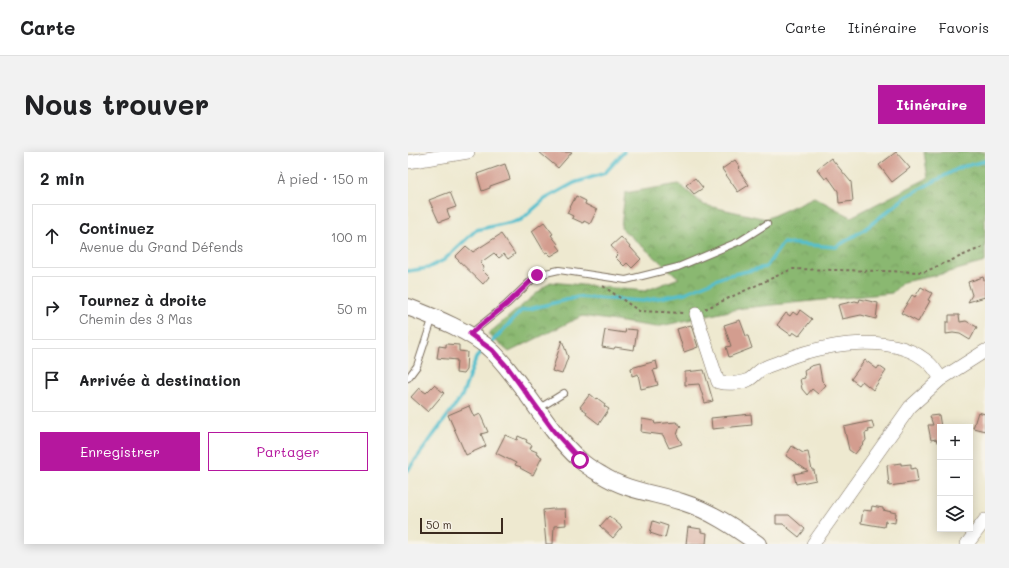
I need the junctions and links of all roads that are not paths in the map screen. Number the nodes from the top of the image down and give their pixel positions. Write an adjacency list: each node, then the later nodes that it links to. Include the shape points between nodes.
1 (468, 152): 2 (street)
2 (408, 162)
3 (767, 224): 7 (lane, via 740,241 678,267 626,280 559,270 537,275)
4 (408, 307): 6 (street)
5 (696, 314): 10 (street, via 718,382 725,384 747,381 762,369 791,356 818,348 861,342 892,345 914,353 930,364)
6 (433, 318): 7 (street); 9 (lane, via 417,366)
7 (470, 334): 12 (street, via 492,350)
8 (985, 350): 10 (street)
9 (408, 378)
10 (941, 379): 15 (street, via 910,407)
11 (564, 393): 12 (lane)
12 (538, 409): 14 (street, via 580,460 603,476 630,490 682,502 711,513)
13 (985, 520): 16 (street)
14 (758, 544)
15 (813, 544)
16 (967, 544)

